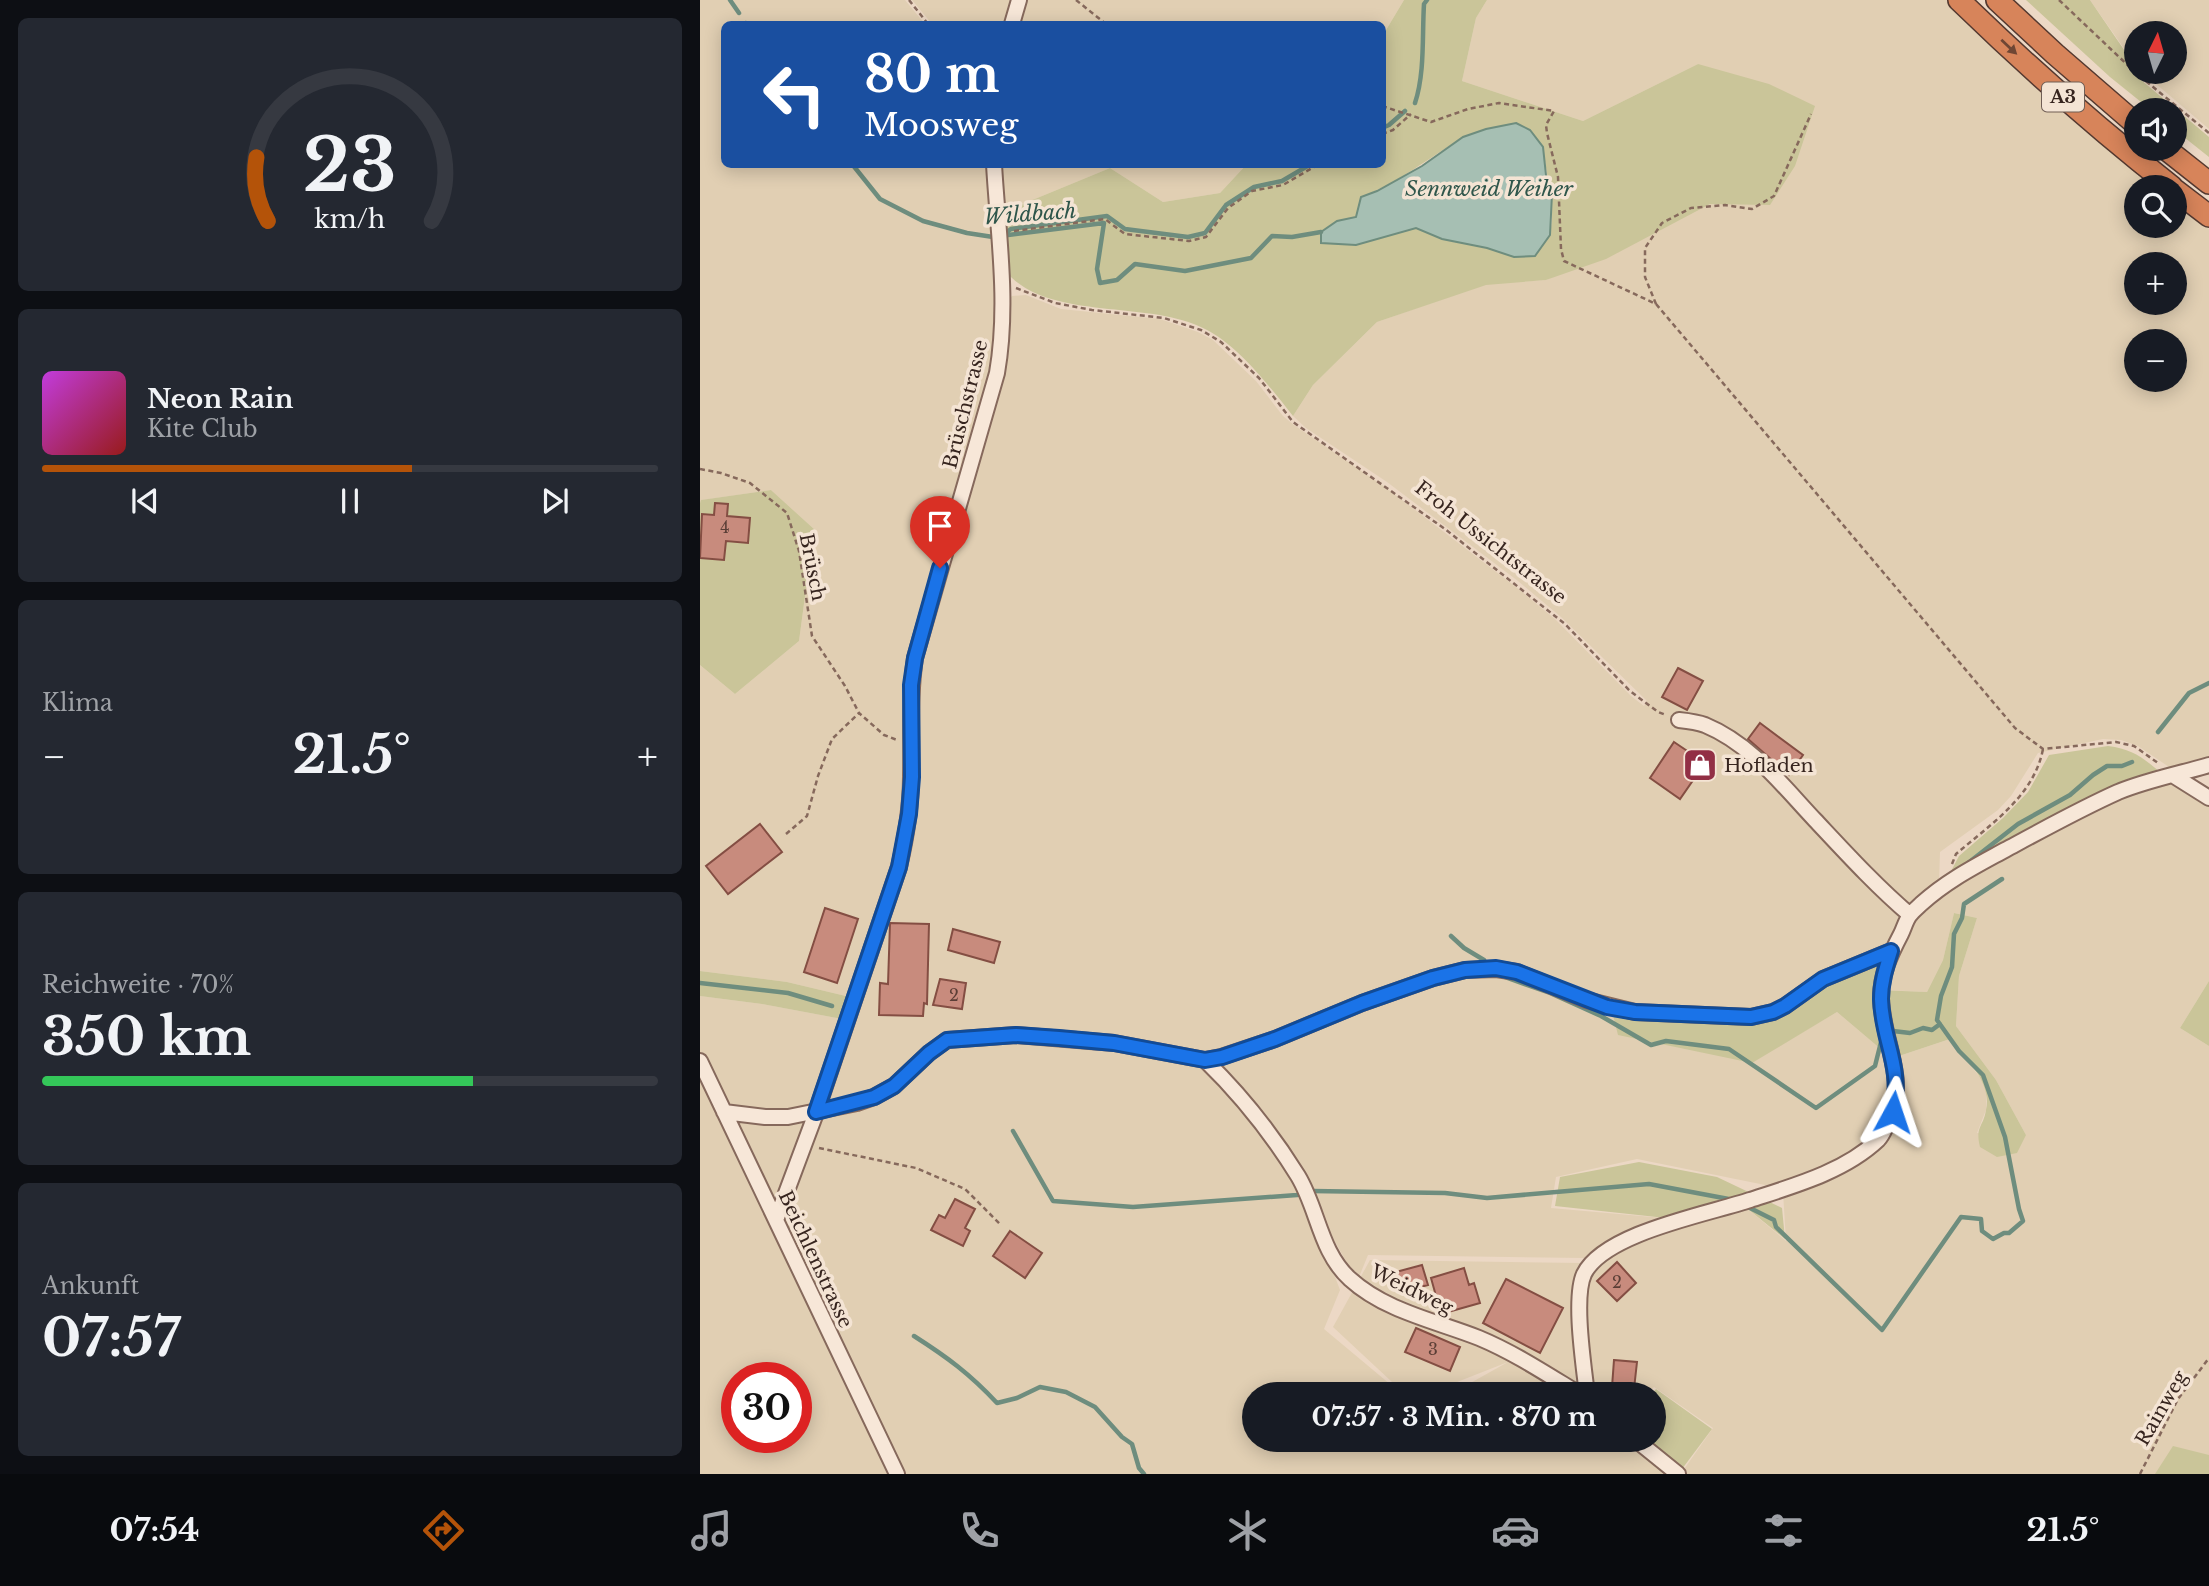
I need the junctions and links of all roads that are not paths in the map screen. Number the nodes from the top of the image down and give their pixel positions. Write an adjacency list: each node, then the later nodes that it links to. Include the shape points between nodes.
1 (1019, 0): 4 (street)
2 (1959, 0): 8 (highway, A3, one-way to 8, via 2055,90)
3 (1997, 0): 5 (highway, A3)
4 (1013, 21)
5 (2124, 114)
6 (2181, 161): 9 (highway)
7 (994, 168): 21 (street, Brüschstrasse, via 1002,235 1003,330 997,373 915,658 912,777 899,867)
8 (2157, 175)
9 (2209, 183)
10 (2187, 199): 11 (highway, A3)
11 (2209, 216)
12 (1679, 720): 16 (street, via 1713,729 1762,763)
13 (2209, 765): 14 (street)
14 (2174, 776): 15 (street); 16 (street, via 2119,792 2041,830 1942,885)
15 (2209, 798)
16 (1910, 915): 17 (street)
17 (1891, 951): 18 (street, via 1823,979 1773,1012 1751,1017 1635,1012 1586,1000 1517,972 1465,970 1362,1003 1239,1052); 24 (street, via 1881,999 1897,1093 1880,1138 1828,1171 1670,1223 1597,1256 1584,1275 1581,1292)
18 (1205, 1060): 21 (street, via 1114,1043 1048,1037 947,1040 884,1092); 23 (street, Weidweg, via 1267,1132 1298,1177 1327,1248 1349,1278 1407,1311 1510,1353)
19 (700, 1061): 20 (street, Beichlenstrasse)
20 (724, 1112): 21 (street, via 765,1117); 22 (street, Beichlenstrasse)
21 (816, 1112): 22 (street, Brüschstrasse)
22 (776, 1220): 26 (street, Beichlenstrasse)
23 (1559, 1382)
24 (1586, 1382)
25 (1651, 1452): 27 (street)
26 (897, 1474)
27 (1678, 1474)

